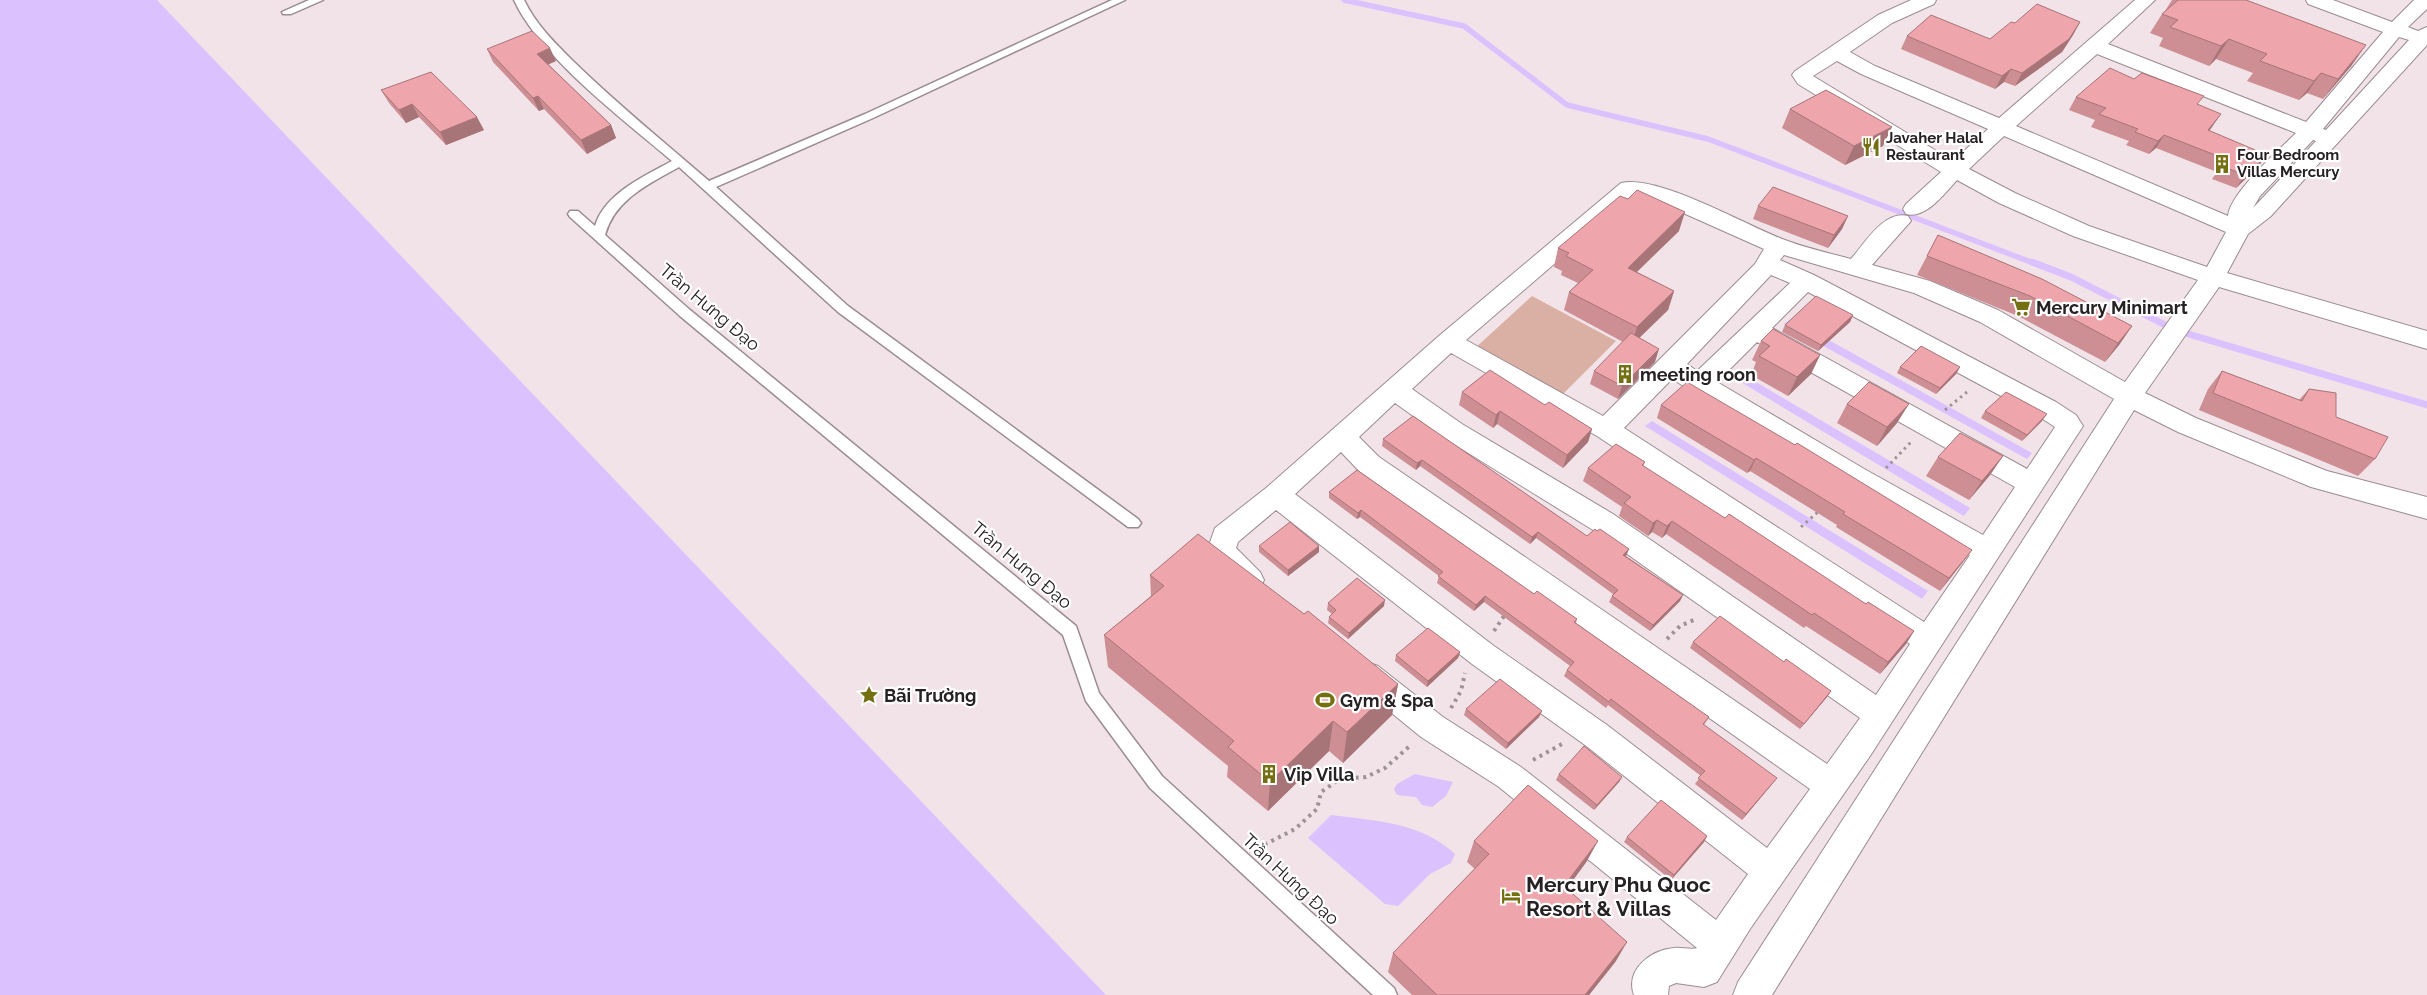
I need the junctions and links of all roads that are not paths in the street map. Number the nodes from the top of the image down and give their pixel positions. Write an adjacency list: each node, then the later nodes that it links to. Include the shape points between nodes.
1 (318, 0): 8 (lane)
2 (519, 0): 17 (lane, via 526,15 549,42 597,91)
3 (1120, 0): 19 (lane)
4 (1927, 0): 12 (street, via 1885,19)
5 (2146, 0): 11 (street)
6 (2315, 0): 9 (street)
7 (2425, 0): 9 (street)
8 (287, 12)
9 (2396, 30): 10 (street); 13 (street)
10 (2425, 37): 14 (street)
11 (2095, 46): 15 (street); 16 (street)
12 (1836, 53): 15 (street); 18 (street, via 1802,75 1805,80)
13 (2359, 58): 14 (street); 16 (street)
14 (2390, 70): 16 (street)
15 (2002, 127): 18 (street); 21 (street)
16 (2319, 135): 21 (street, via 2251,192 2240,211)
17 (680, 162): 19 (lane); 22 (lane, via 630,192 610,210 601,224)
18 (1956, 171): 24 (street, via 1887,232); 25 (street, via 2081,231)
19 (708, 186): 39 (lane, via 843,309)
20 (574, 214): 22 (lane, Trần Hưng Đạo)
21 (2239, 229): 25 (street)
22 (599, 236): 49 (lane, Trần Hưng Đạo, via 685,313 1070,631 1092,696 1150,774)
23 (1772, 255): 24 (street); 26 (street); 29 (street, via 1660,194 1629,188); 30 (street)
24 (1856, 268): 33 (street, via 1922,287 1989,316)
25 (2213, 277): 28 (street); 33 (street)
26 (1806, 281): 27 (street); 36 (street, via 2067,422 2070,426)
27 (1755, 330): 31 (street); 36 (street)
28 (2427, 340)
29 (1449, 342): 32 (street); 34 (street)
30 (1670, 366): 31 (street); 34 (street)
31 (1700, 383): 40 (street)
32 (1395, 390): 35 (street); 44 (street, via 1453,432 1604,522)
33 (2130, 396): 38 (street, via 2187,425 2321,480); 50 (street)
34 (1606, 429): 42 (street)
35 (1343, 437): 37 (street); 45 (street, via 1369,464)
36 (2032, 484): 40 (street)
37 (1276, 495): 41 (street, via 1225,536 1221,551); 46 (street)
38 (2427, 508)
39 (1133, 523)
40 (1987, 551): 42 (street)
41 (1273, 598)
42 (1929, 640): 44 (street)
43 (1349, 660): 47 (street, via 1432,727 1510,777)
44 (1879, 714): 45 (street)
45 (1832, 786): 46 (street)
46 (1772, 872): 47 (street)
47 (1720, 946): 48 (street, via 1704,969 1672,964 1660,968 1650,979)
48 (1651, 994)
49 (1387, 995)
50 (1751, 995)

